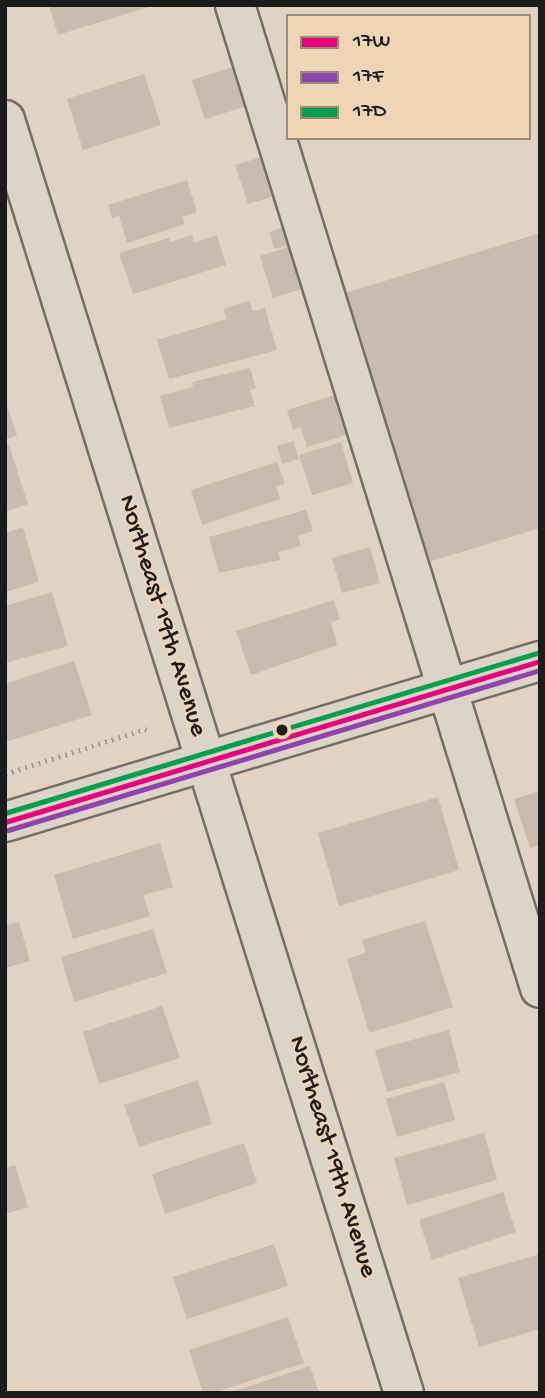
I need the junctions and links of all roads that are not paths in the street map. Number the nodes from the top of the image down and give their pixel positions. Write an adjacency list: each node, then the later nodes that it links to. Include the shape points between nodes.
1 (236, 5): 4 (street)
2 (5, 120): 5 (street, Northeast 19th Avenue)
3 (540, 661): 4 (street)
4 (448, 688): 5 (street); 7 (street)
5 (206, 761): 6 (street); 8 (street, Northeast 19th Avenue)
6 (5, 822)
7 (540, 988)
8 (404, 1393)

